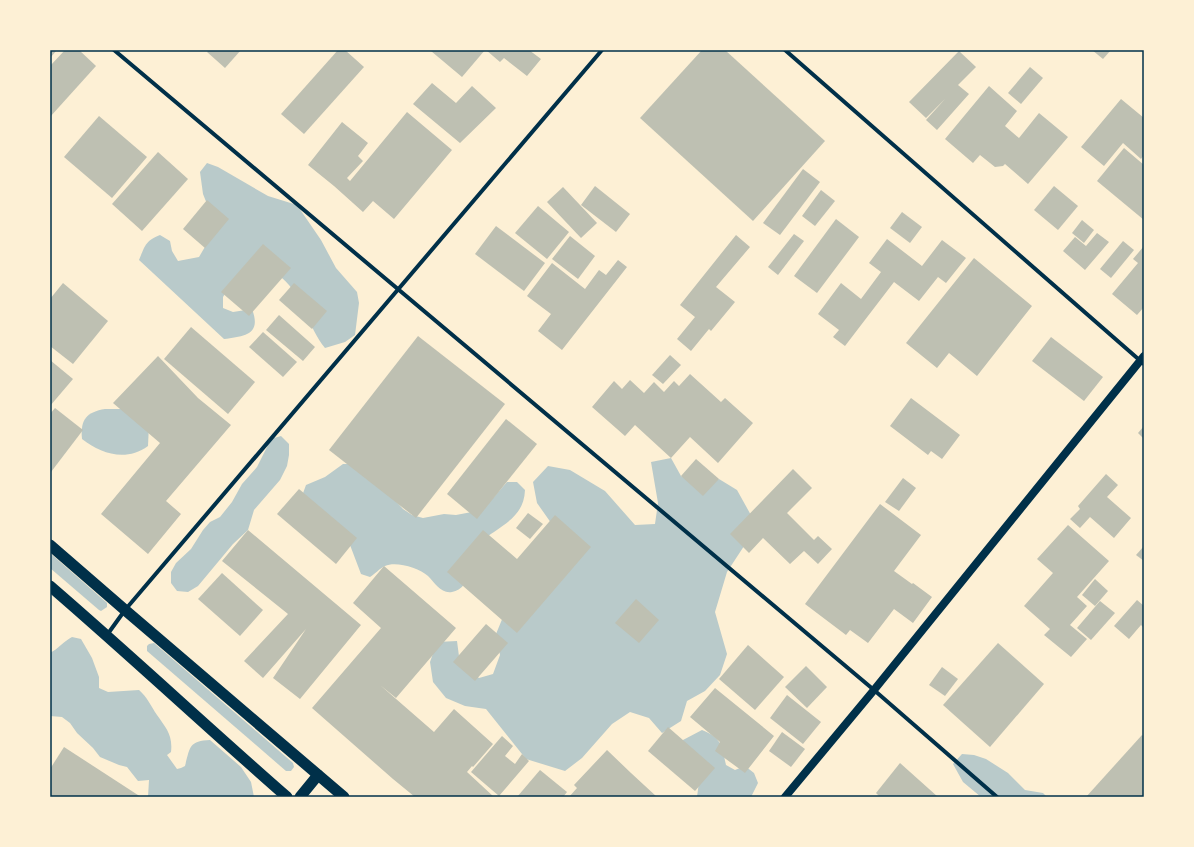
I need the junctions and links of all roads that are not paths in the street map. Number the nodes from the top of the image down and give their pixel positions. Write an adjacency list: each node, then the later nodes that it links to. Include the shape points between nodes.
1 (114, 50): 4 (street)
2 (602, 50): 4 (street)
3 (785, 50): 5 (street)
4 (398, 289): 8 (street); 10 (street)
5 (1143, 360): 10 (main road)
6 (50, 545): 8 (highway)
7 (50, 586): 9 (highway)
8 (124, 610): 9 (street); 11 (highway)
9 (107, 635): 12 (highway, via 205,726)
10 (874, 690): 15 (main road); 16 (street)
11 (318, 775): 13 (highway); 14 (highway)
12 (287, 797)
13 (300, 797)
14 (344, 797)
15 (785, 797)
16 (998, 797)

